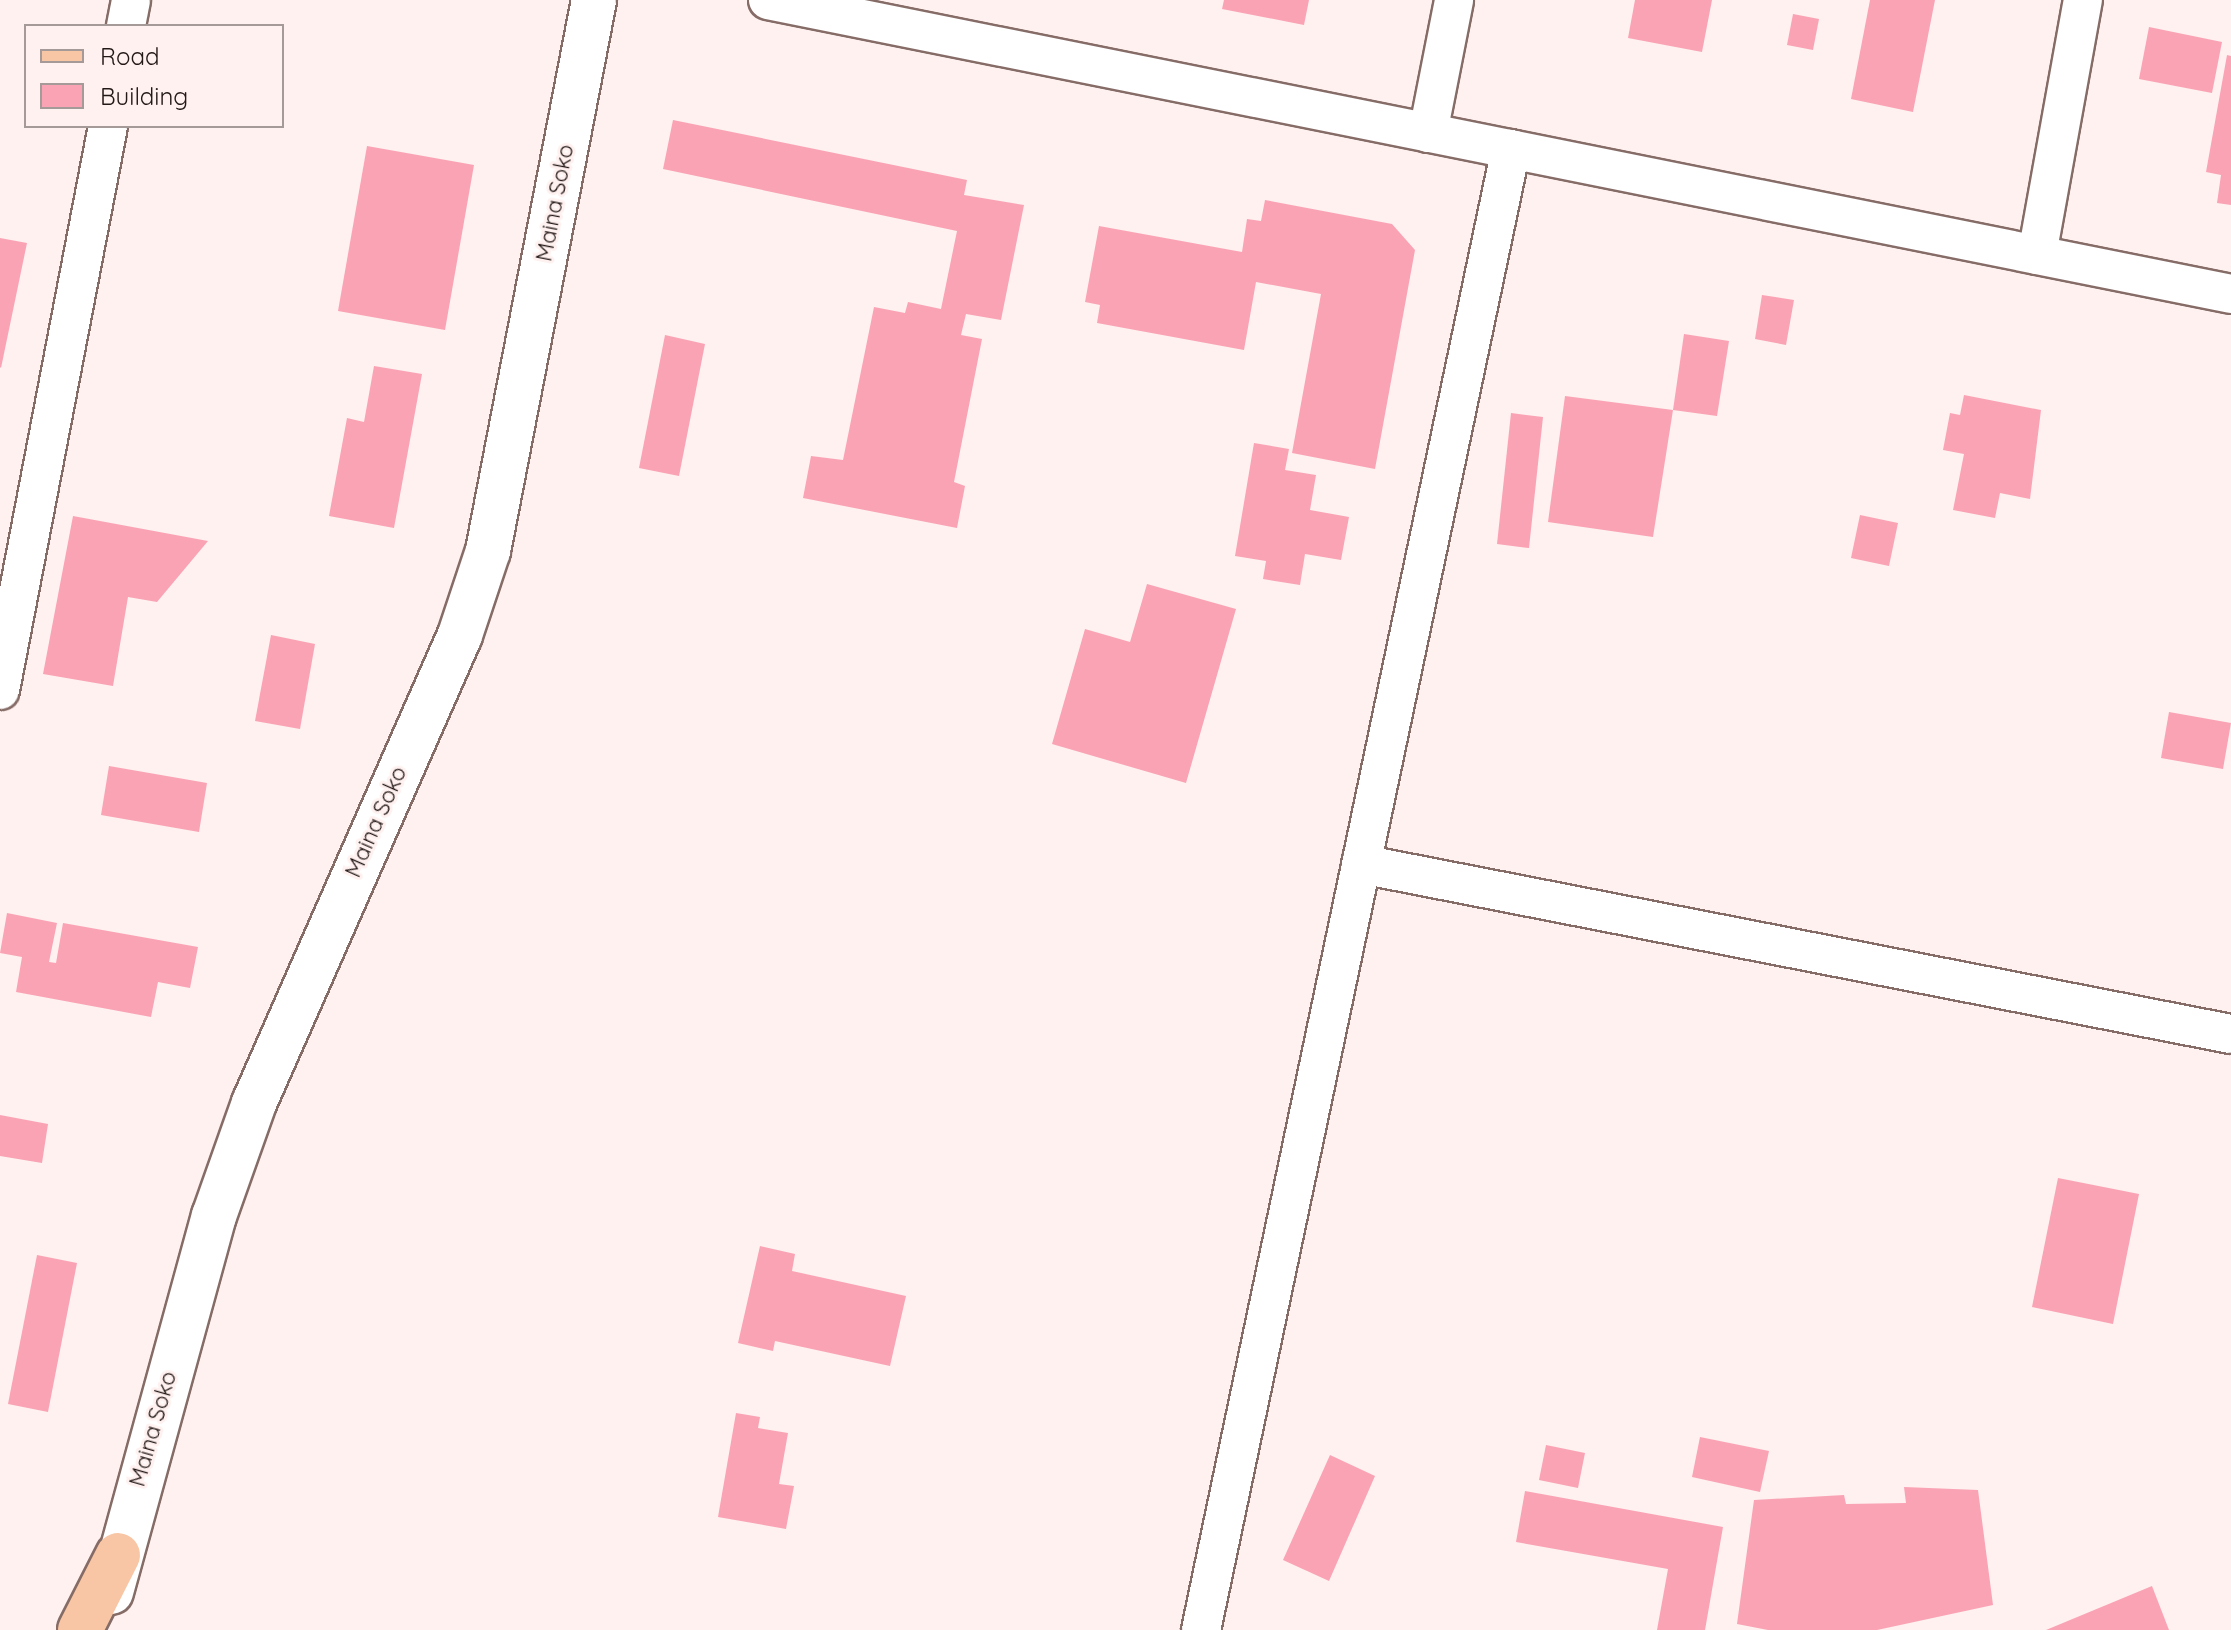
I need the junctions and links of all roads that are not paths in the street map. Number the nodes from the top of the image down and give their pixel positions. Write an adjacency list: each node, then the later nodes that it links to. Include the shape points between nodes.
1 (131, 0): 6 (street)
2 (594, 0): 15 (street, Maina Soko, via 488,551 460,635 254,1103 214,1216)
3 (768, 0): 8 (street)
4 (1454, 0): 8 (street)
5 (2083, 0): 10 (street)
6 (126, 24)
7 (108, 128): 12 (street)
8 (1428, 133): 9 (street)
9 (1511, 149): 10 (street); 13 (street)
10 (2037, 255): 11 (street)
11 (2231, 294)
12 (0, 690)
13 (1361, 864): 14 (street); 19 (street)
14 (2231, 1034)
15 (118, 1555): 16 (main road); 17 (street, Maina Soko); 18 (main road)
16 (80, 1630)
17 (104, 1630)
18 (114, 1630)
19 (1201, 1630)

